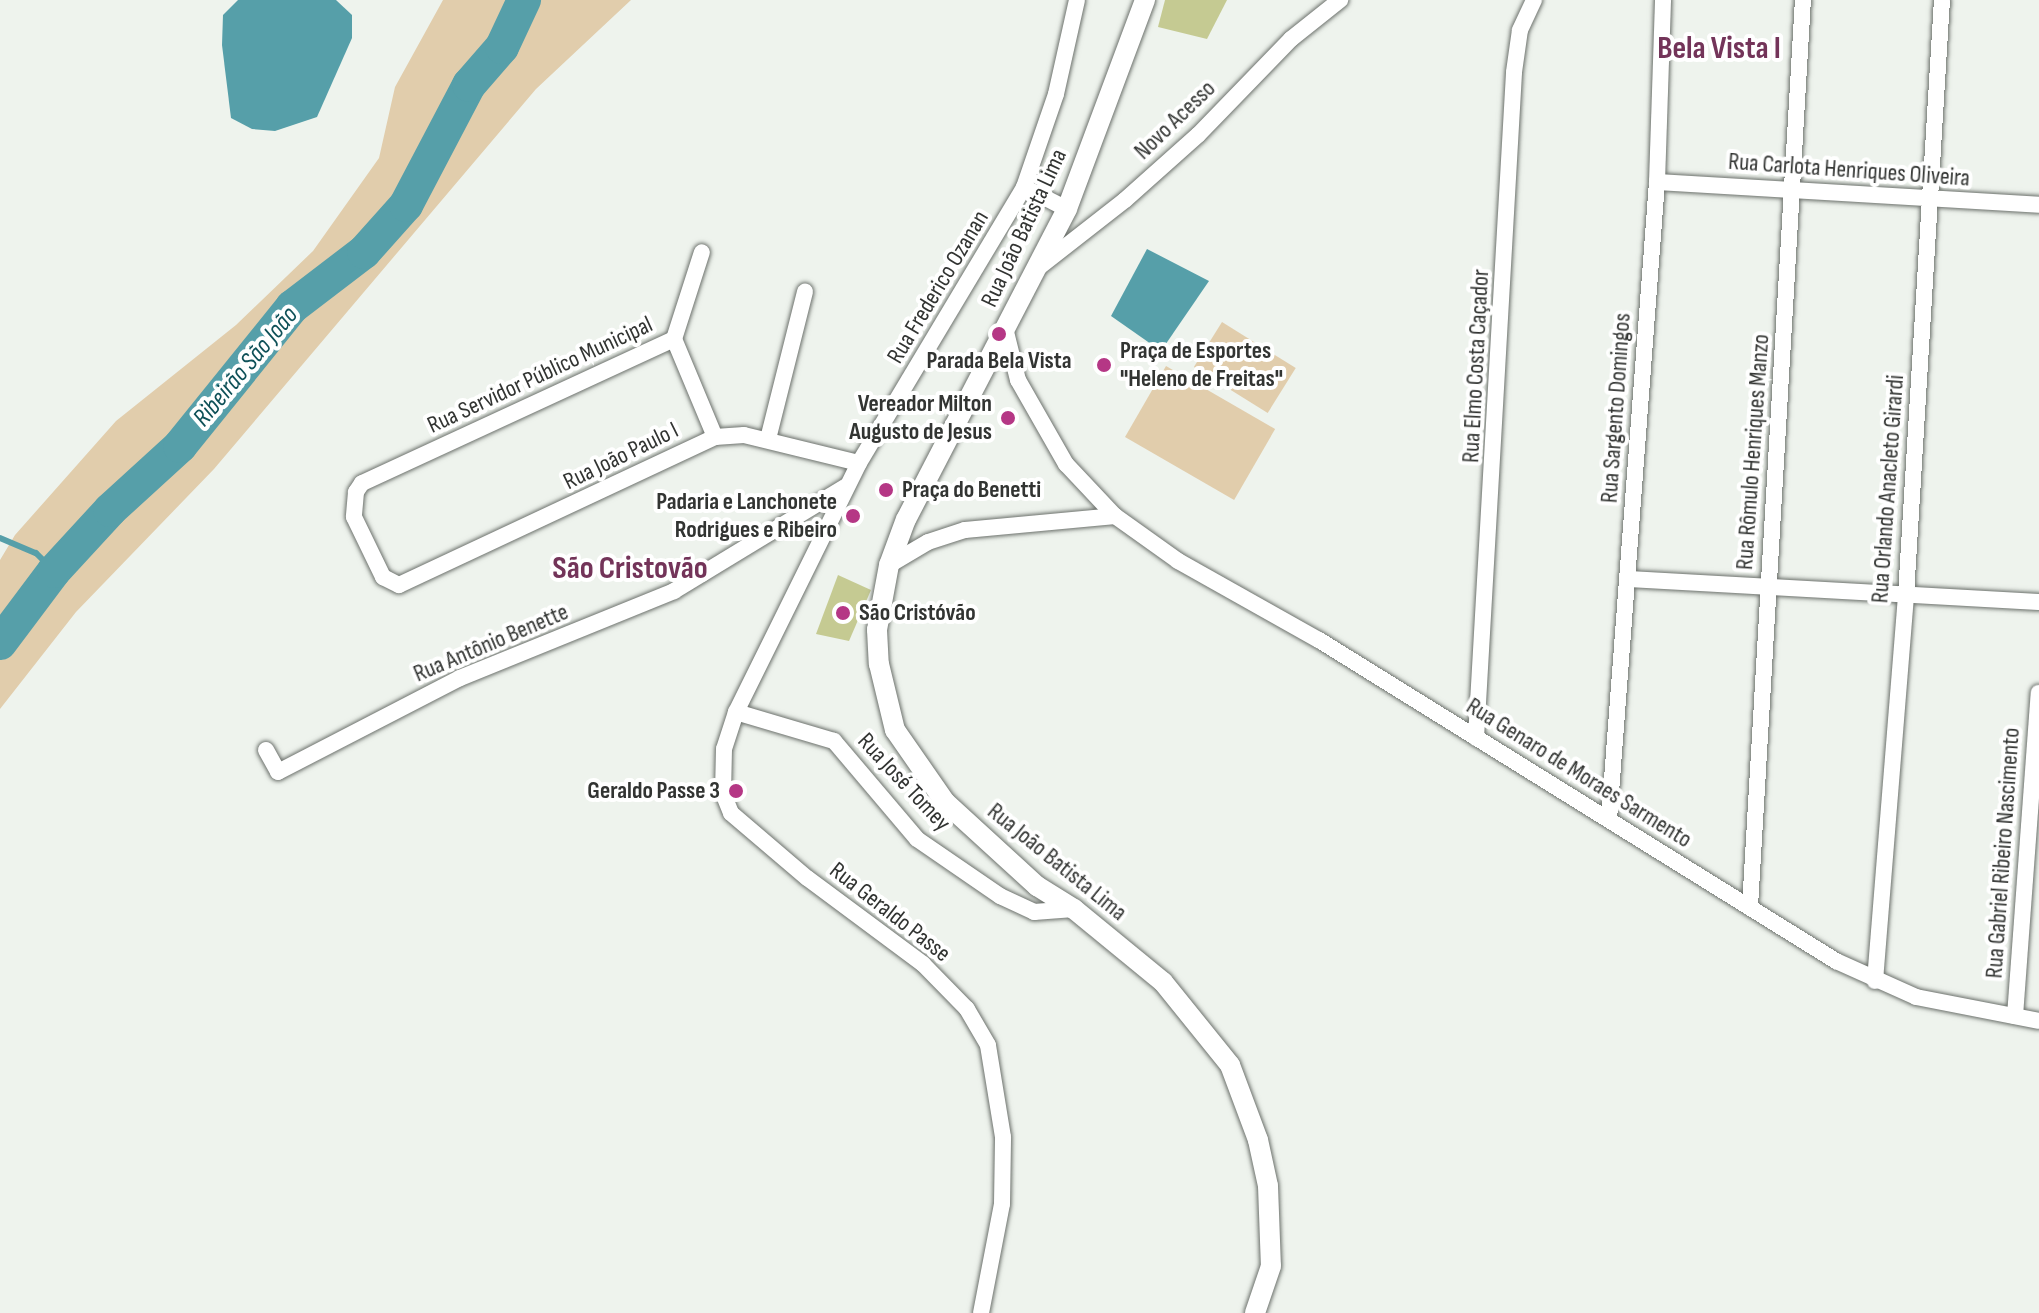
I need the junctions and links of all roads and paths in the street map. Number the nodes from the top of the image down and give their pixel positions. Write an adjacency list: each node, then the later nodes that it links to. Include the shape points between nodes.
1 (1077, 0): 9 (street, Rua Frederico Ozanan, via 1056,94)
2 (1145, 0): 13 (street, Rua João Batista Lima)
3 (1340, 0): 15 (street, Novo Acesso, via 1291,39 1136,190)
4 (1534, 0): 32 (street, Rua Elmo Costa Caçador, via 1520,30 1514,72)
5 (1663, 0): 8 (street, Rua Sargento Domingos)
6 (1803, 0): 10 (street, Rua Rômulo Henriques Manzo)
7 (1942, 0): 11 (street, Rua Orlando Anacleto Girardi)
8 (1657, 182): 10 (street, Rua Carlota Henriques Oliveira); 25 (street, Rua Sargento Domingos)
9 (1024, 187): 13 (street); 21 (street, Rua Frederico Ozanan)
10 (1791, 190): 11 (street, Rua Carlota Henriques Oliveira); 27 (street, Rua Rômulo Henriques Manzo)
11 (1930, 199): 12 (street, Rua Carlota Henriques Oliveira); 28 (street, Rua Orlando Anacleto Girardi)
12 (2039, 205)
13 (1067, 209): 15 (street, Rua João Batista Lima)
14 (702, 252): 18 (street)
15 (1037, 269): 17 (street, Rua João Batista Lima)
16 (805, 292): 20 (street)
17 (1005, 328): 23 (street, Rua Genaro de Moraes Sarmento, via 1010,360 1066,464); 24 (street, Rua João Batista Lima, via 954,421)
18 (674, 339): 19 (street, Rua Servidor Público Municipal); 26 (street, Rua Servidor Público Municipal, via 362,483 354,517 383,577 399,585)
19 (715, 437): 20 (street, Rua João Paulo I); 26 (street, Rua João Paulo I)
20 (768, 439): 21 (street, Rua João Paulo I)
21 (859, 463): 22 (street, Rua Frederico Ozanan)
22 (847, 487): 31 (street, Rua Frederico Ozanan); 33 (street, Rua Antônio Benette, via 674,591 460,678 278,772)
23 (1115, 516): 24 (street, via 965,530 928,542); 32 (street, Rua Genaro de Moraes Sarmento, via 1178,561)
24 (889, 565): 36 (street, Rua João Batista Lima, via 877,630 879,664 895,730 945,802 1037,886)
25 (1628, 579): 27 (street); 34 (street, Rua Sargento Domingos)
26 (414, 581)
27 (1768, 587): 28 (street); 35 (street, Rua Rômulo Henriques Manzo)
28 (1906, 595): 29 (street); 37 (street, Rua Orlando Anacleto Girardi)
29 (2039, 602)
30 (2039, 693): 38 (street, Rua Gabriel Ribeiro Nascimento)
31 (736, 712): 36 (street, Rua José Tomey, via 834,741 917,839 1000,896 1034,912); 40 (street, Rua Geraldo Passe, via 722,770 731,813 807,878 923,964 967,1009 988,1045 1003,1137 1002,1204)
32 (1476, 738): 34 (street, Rua Genaro de Moraes Sarmento)
33 (266, 750)
34 (1609, 819): 35 (street, Rua Genaro de Moraes Sarmento)
35 (1750, 907): 37 (street, Rua Genaro de Moraes Sarmento)
36 (1074, 909): 41 (street, Rua João Batista Lima, via 1163,982 1230,1065 1258,1140 1268,1186 1271,1266)
37 (1875, 981): 38 (street, Rua Genaro de Moraes Sarmento, via 1916,997)
38 (2015, 1016): 39 (street, Rua Genaro de Moraes Sarmento)
39 (2039, 1021)
40 (981, 1313)
41 (1255, 1313)

